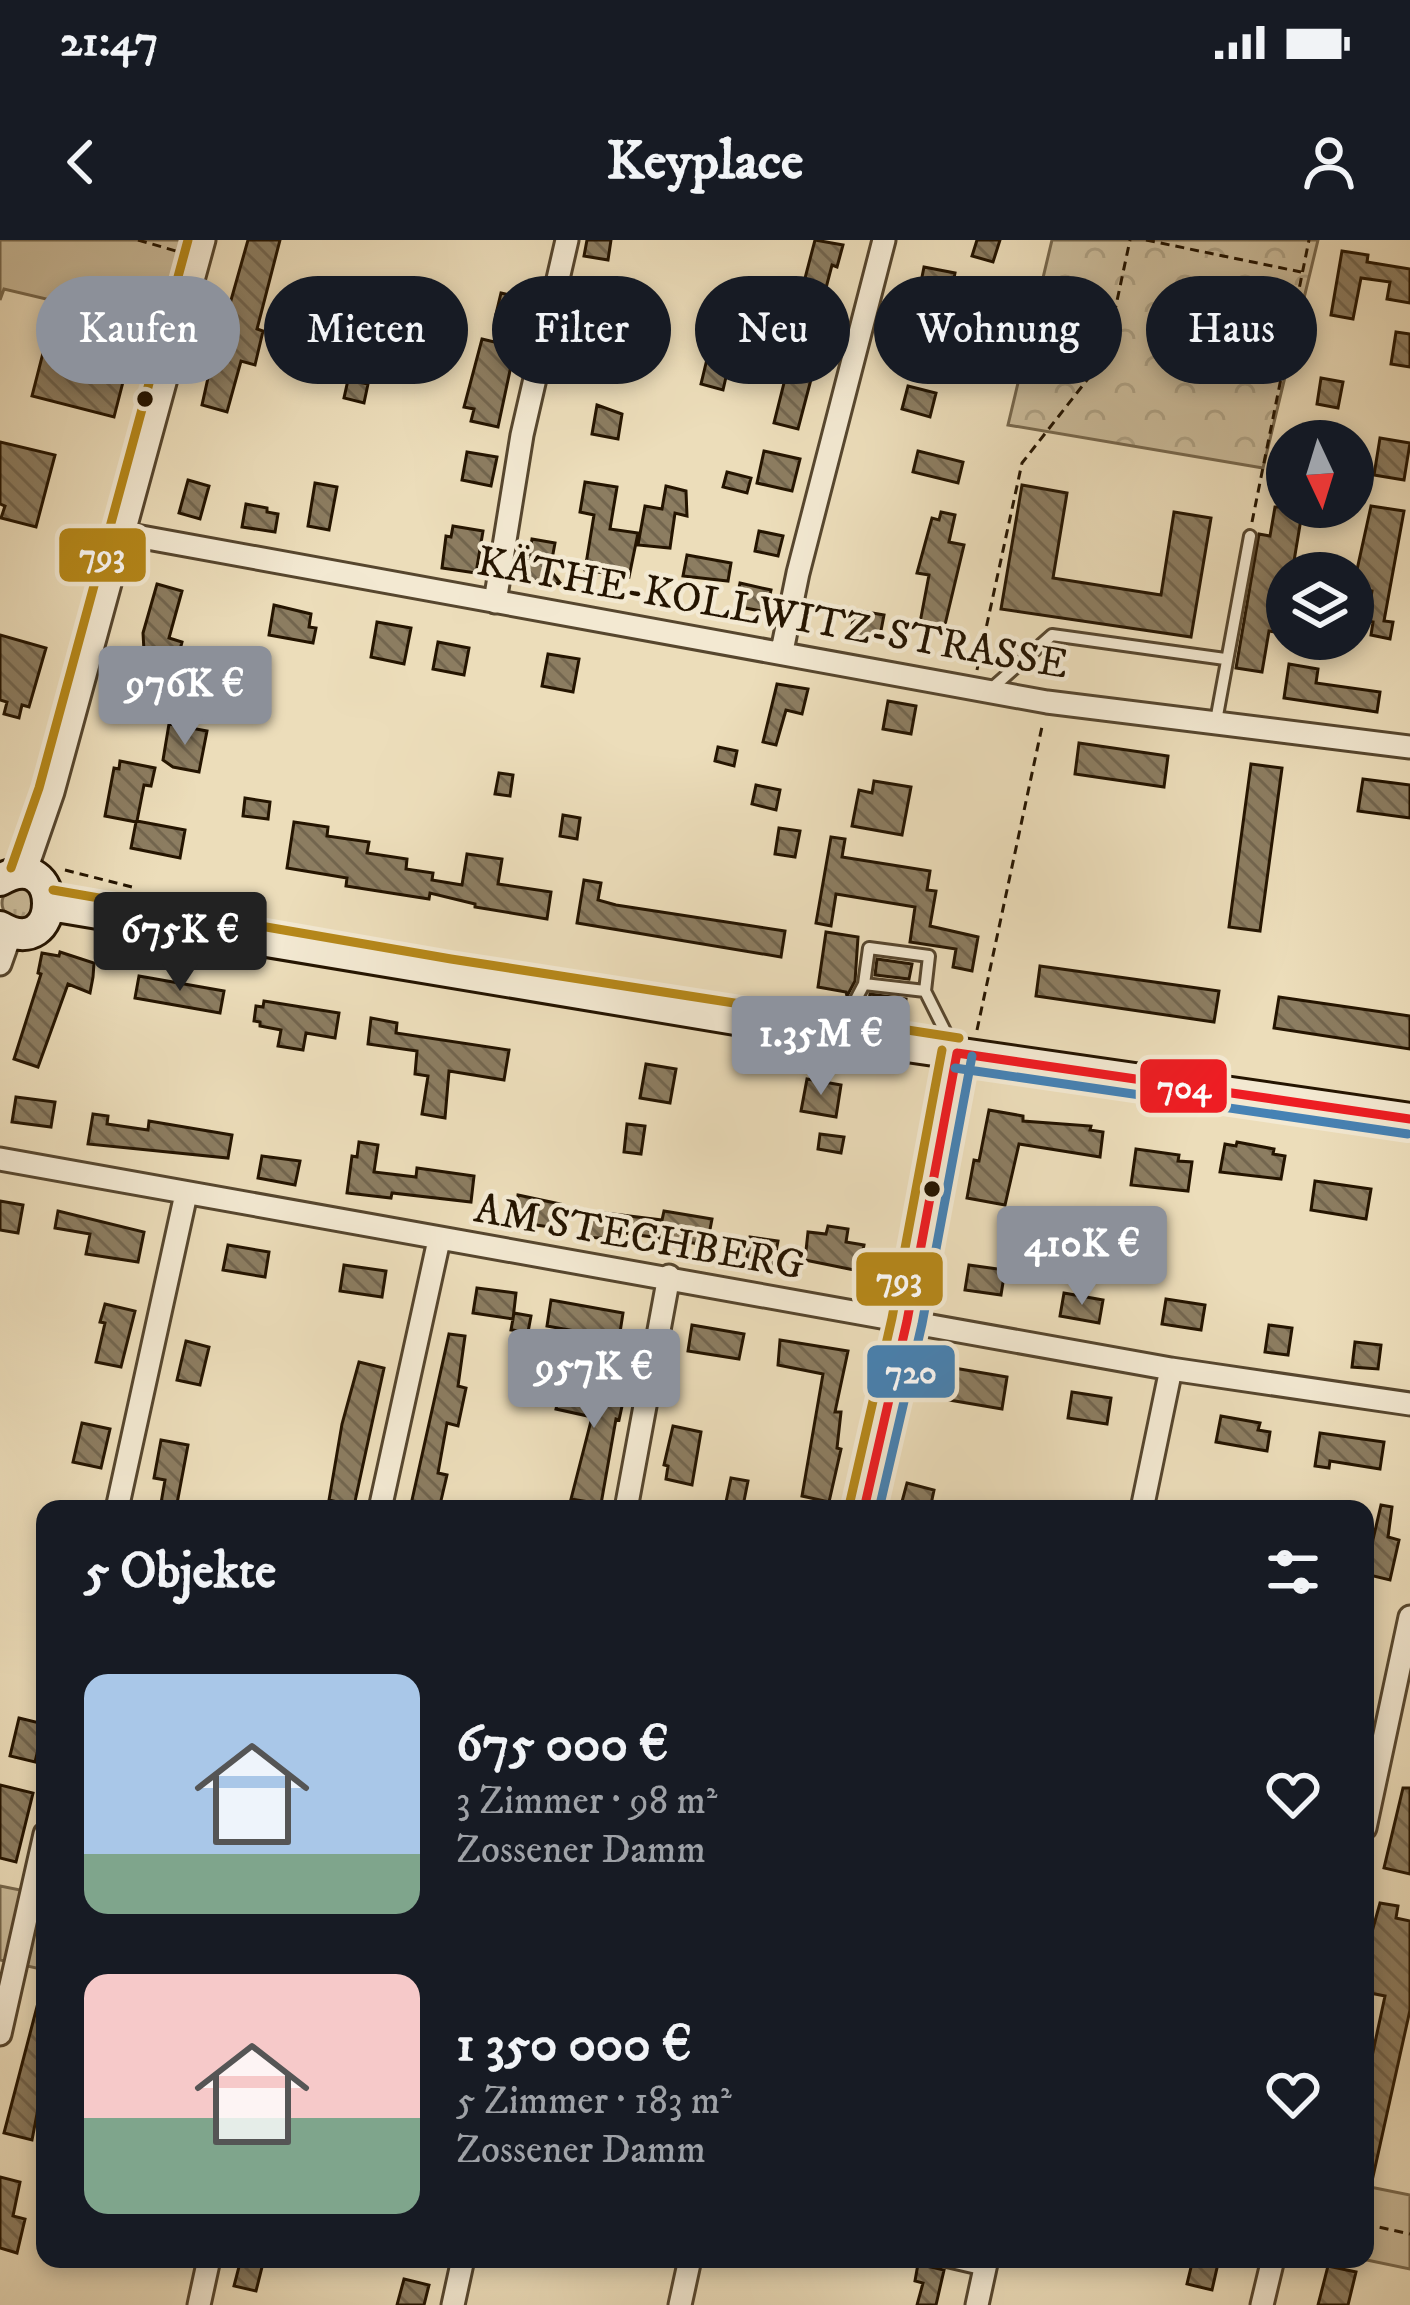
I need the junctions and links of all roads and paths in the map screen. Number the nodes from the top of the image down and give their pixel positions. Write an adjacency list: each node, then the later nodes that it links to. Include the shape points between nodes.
1 (138, 240): 7 (path)
2 (567, 240): 11 (street, via 522,435)
3 (884, 240): 12 (street)
4 (1130, 240): 14 (path, via 1105,357 1022,463)
5 (1146, 240): 8 (path)
6 (1309, 240): 8 (path)
7 (202, 249): 9 (street)
8 (1303, 273): 10 (path)
9 (125, 534): 11 (street, KÄTHE-KOLLWITZ-STRASSE); 18 (street)
10 (1250, 536): 13 (lane)
11 (495, 602): 12 (street, KÄTHE-KOLLWITZ-STRASSE)
12 (782, 651): 14 (street, KÄTHE-KOLLWITZ-STRASSE)
13 (1225, 659): 14 (lane, via 1052,635); 16 (lane)
14 (982, 689): 15 (street, KÄTHE-KOLLWITZ-STRASSE)
15 (1047, 702): 16 (street, KÄTHE-KOLLWITZ-STRASSE); 26 (path)
16 (1216, 722): 17 (street, KÄTHE-KOLLWITZ-STRASSE)
17 (1409, 741)
18 (25, 873): 19 (path); 20 (main road, via 40,881)
19 (132, 887)
20 (50, 905): 21 (main road, via 37,928); 25 (main road)
21 (6, 930): 22 (street)
22 (0, 964)
23 (864, 984): 24 (lane); 24 (lane, via 869,948 929,956); 25 (lane)
24 (925, 991): 26 (lane)
25 (838, 1036): 26 (main road)
26 (966, 1045): 27 (main road); 32 (street)
27 (1410, 1118)
28 (0, 1159): 29 (street, AM STECHBERG)
29 (186, 1194): 30 (street, AM STECHBERG); 35 (street)
30 (439, 1240): 31 (street, AM STECHBERG); 36 (street)
31 (669, 1276): 32 (street, AM STECHBERG); 37 (street)
32 (907, 1321): 33 (street, AM STECHBERG); 38 (street)
33 (1171, 1369): 34 (street, AM STECHBERG); 39 (street)
34 (1410, 1404)
35 (119, 1500)
36 (382, 1500)
37 (628, 1500)
38 (866, 1500)
39 (1144, 1500)
40 (1410, 1617): 41 (street)
41 (1374, 1786)
42 (36, 1874): 43 (street)
43 (0, 2034)
44 (1374, 2226): 45 (path)
45 (1410, 2234)
46 (207, 2268): 51 (street)
47 (461, 2268): 52 (street)
48 (688, 2268): 53 (street)
49 (985, 2268): 54 (street)
50 (1271, 2268): 55 (street)
51 (199, 2305)
52 (453, 2305)
53 (680, 2305)
54 (977, 2305)
55 (1262, 2305)

